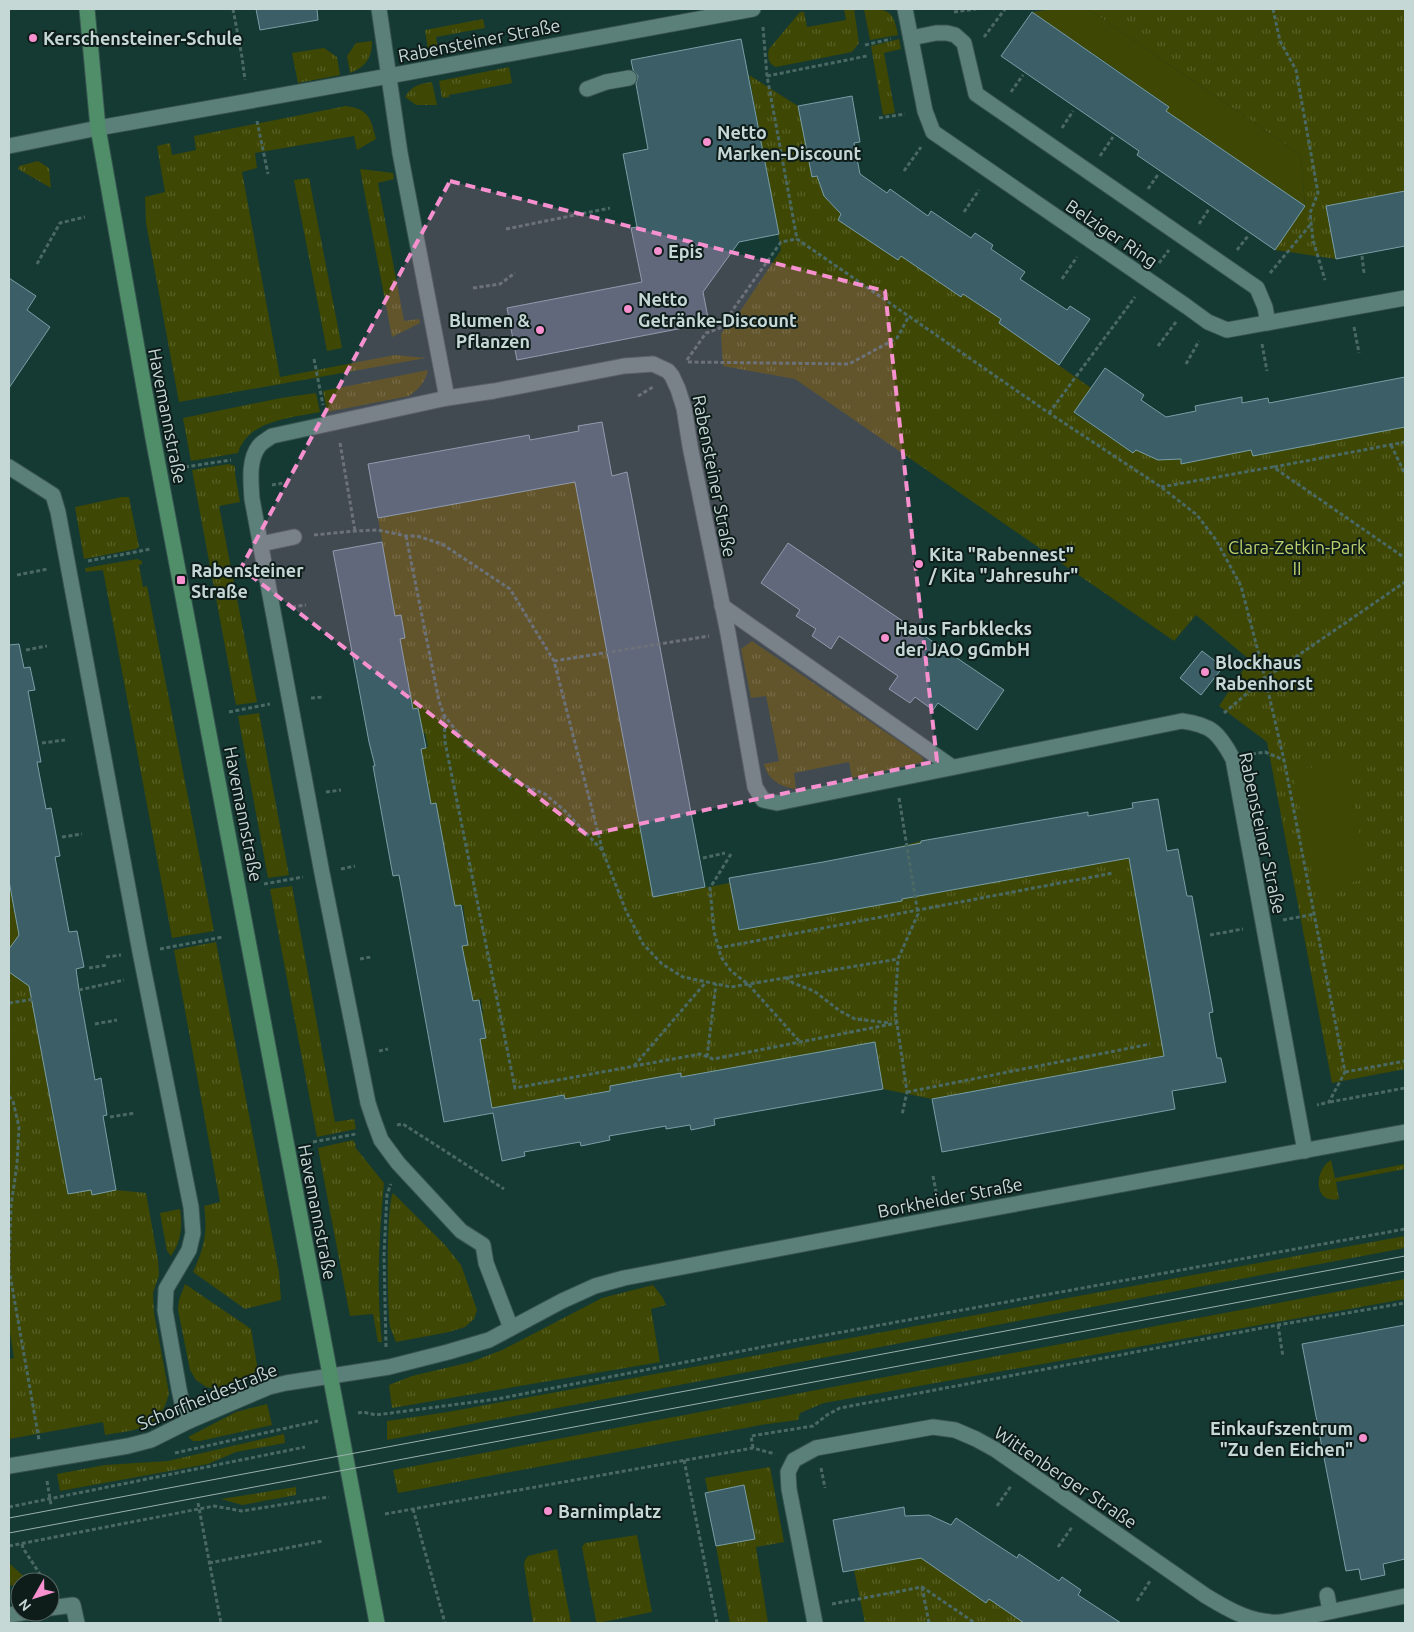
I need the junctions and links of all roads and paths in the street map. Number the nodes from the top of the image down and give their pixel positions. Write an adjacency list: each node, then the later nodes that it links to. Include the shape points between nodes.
1 (87, 9): 23 (main road, Havemannstraße)
2 (233, 9): 18 (path)
3 (378, 9): 13 (street, Rabensteiner Straße)
4 (905, 9): 8 (street)
5 (1004, 9): 9 (path)
6 (1273, 9): 38 (path, via 1280,41 1296,70 1318,193 1310,213)
7 (758, 14): 13 (street, Rabensteiner Straße); 14 (path)
8 (905, 38): 10 (path); 19 (street); 41 (street, via 955,35 964,43 976,94)
9 (983, 38)
10 (865, 45)
11 (867, 56): 14 (path)
12 (1023, 75): 17 (path)
13 (389, 76): 18 (street, Rabensteiner Straße); 66 (street, Rabensteiner Straße, via 400,153)
14 (767, 76): 43 (path)
15 (629, 78): 16 (street)
16 (587, 89)
17 (1006, 99)
18 (247, 102): 23 (street, Rabensteiner Straße)
19 (925, 111): 21 (path); 24 (street)
20 (1073, 111): 25 (path)
21 (878, 118)
22 (257, 119): 32 (path)
23 (98, 128): 27 (street, Rabensteiner Straße); 156 (main road, Havemannstraße, via 153,438)
24 (933, 132): 29 (path); 30 (street, Belziger Ring)
25 (1058, 134)
26 (1113, 138): 28 (path)
27 (9, 146)
28 (1096, 161)
29 (904, 171)
30 (991, 171): 36 (path); 44 (street, Belziger Ring)
31 (1159, 173): 33 (path)
32 (268, 174)
33 (1145, 194)
34 (610, 208): 39 (path)
35 (1209, 209): 40 (path)
36 (964, 212)
37 (85, 217): 47 (path, via 60,223)
38 (1311, 223): 50 (path); 53 (path)
39 (506, 228)
40 (1196, 229)
41 (1180, 235): 52 (path); 59 (street, via 1257,288 1265,307)
42 (1248, 236): 45 (path)
43 (797, 239): 57 (path); 61 (path, via 781,242 720,328 706,333)
44 (1088, 240): 51 (path); 52 (street, Belziger Ring)
45 (1234, 254)
46 (1362, 256): 49 (path)
47 (37, 264)
48 (515, 273): 54 (path, via 500,284)
49 (1364, 273)
50 (1266, 277)
51 (1062, 279)
52 (1148, 280): 56 (street, Belziger Ring); 67 (path)
53 (1325, 280)
54 (473, 288)
55 (1405, 298): 59 (street, Belziger Ring)
56 (1186, 306): 58 (street, Belziger Ring); 60 (path)
57 (910, 316): 63 (path, via 897,338 849,364); 67 (path)
58 (1208, 322): 59 (street, Belziger Ring, via 1227,330); 64 (path)
59 (1264, 324): 65 (path)
60 (1158, 346)
61 (692, 353)
62 (314, 359): 68 (path)
63 (685, 362)
64 (1186, 364)
65 (1267, 371)
66 (447, 398): 68 (street, Rabensteiner Straße); 83 (street, Rabensteiner Straße, via 624,366 653,364 668,372 684,408)
67 (1049, 413): 76 (path)
68 (332, 424): 77 (path); 80 (street, Rabensteiner Straße, via 272,436 258,447 252,461 250,480)
69 (1405, 442): 70 (path)
70 (1391, 445): 74 (path); 75 (path)
71 (235, 459): 73 (path)
72 (9, 467): 118 (street, via 53,495)
73 (185, 467)
74 (1273, 467): 76 (path); 81 (path)
75 (1405, 474)
76 (1161, 487): 88 (path, via 1197,515 1216,540 1241,586)
77 (355, 530): 78 (path, via 378,530); 79 (path)
78 (406, 536): 87 (path, via 442,544 510,589); 91 (path)
79 (294, 537): 80 (street)
80 (261, 544): 148 (street, via 368,1103 381,1140)
81 (1405, 558)
82 (1405, 582): 88 (path)
83 (722, 606): 84 (street, Rabensteiner Straße); 97 (street)
84 (728, 633): 87 (path); 98 (street, Rabensteiner Straße, via 755,787 763,800 777,803)
85 (47, 646): 86 (path)
86 (26, 650)
87 (554, 661): 101 (path)
88 (1265, 678): 92 (path, via 1221,716); 96 (path)
89 (260, 706): 90 (path)
90 (229, 712)
91 (444, 715): 101 (path, via 468,746 516,782 545,794); 133 (path, via 445,742 515,1088)
92 (1213, 730): 95 (street, Rabensteiner Straße, via 1223,740); 97 (street, Rabensteiner Straße, via 1200,723 1182,721)
93 (65, 740): 94 (path)
94 (42, 743)
95 (1232, 759): 96 (path, via 1265,752); 110 (street, Rabensteiner Straße)
96 (1284, 760): 109 (path)
97 (952, 767): 98 (street, Rabensteiner Straße)
98 (896, 779): 108 (path)
99 (82, 834): 100 (path)
100 (62, 837)
101 (603, 852): 120 (path, via 643,944 662,964 683,977)
102 (725, 853): 104 (path)
103 (730, 854): 114 (path, via 710,888)
104 (703, 858)
105 (1113, 873): 108 (path)
106 (296, 878): 107 (path)
107 (264, 884)
108 (917, 910): 114 (path); 115 (path)
109 (1315, 914): 110 (path); 134 (path)
110 (1263, 924): 111 (path); 139 (street, Rabensteiner Straße)
111 (1210, 935)
112 (223, 937): 113 (path)
113 (171, 947)
114 (718, 948): 122 (path, via 731,971)
115 (898, 959): 119 (path); 127 (path)
116 (107, 965): 117 (path)
117 (89, 968)
118 (145, 976): 123 (path); 158 (street, via 191,1207 189,1250 166,1289 164,1310 183,1408)
119 (786, 978): 122 (path); 127 (path, via 814,991 855,1019)
120 (706, 982): 121 (path); 133 (path)
121 (716, 984): 122 (path, via 731,987); 131 (path)
122 (748, 984): 129 (path)
123 (79, 990)
124 (35, 999): 125 (path)
125 (9, 1003)
126 (117, 1020): 128 (path)
127 (897, 1023): 129 (path); 136 (path)
128 (95, 1024)
129 (800, 1042): 131 (path, via 713,1059)
130 (1150, 1044): 136 (path)
131 (707, 1056): 133 (path, via 700,1054)
132 (1405, 1061): 134 (path)
133 (634, 1066)
134 (1345, 1072): 138 (path)
135 (1405, 1088): 138 (path)
136 (907, 1092): 141 (path)
137 (9, 1096): 160 (path, via 14,1101 19,1127 9,1269)
138 (1329, 1102): 139 (path)
139 (1298, 1108): 147 (street, Rabensteiner Straße)
140 (135, 1113): 142 (path)
141 (902, 1115)
142 (110, 1117)
143 (402, 1124): 149 (path)
144 (1405, 1132): 147 (street, Borkheider Straße)
145 (343, 1136): 146 (path)
146 (313, 1142)
147 (1305, 1151): 153 (street, Borkheider Straße, via 624,1278 595,1286)
148 (398, 1163): 153 (street, via 461,1231 482,1245); 154 (path, via 387,1194 384,1254)
149 (504, 1189)
150 (1405, 1229): 157 (path, via 498,1399 376,1415)
151 (1405, 1303): 152 (path)
152 (1278, 1326): 155 (path); 162 (path, via 840,1408 813,1426 751,1436)
153 (511, 1328): 156 (street, via 488,1340 389,1367)
154 (386, 1347)
155 (1283, 1358)
156 (330, 1376): 158 (street, Schorfheidestraße, via 269,1387); 189 (main road, Havemannstraße)
157 (363, 1412)
158 (190, 1421): 166 (street, Schorfheidestraße, via 151,1440 128,1446)
159 (310, 1422): 163 (path)
160 (40, 1446)
161 (305, 1446): 169 (path)
162 (753, 1448): 164 (path); 165 (path)
163 (195, 1449)
164 (684, 1460): 174 (path); 191 (path)
165 (794, 1460): 185 (street, via 788,1472 789,1489); 186 (street, Wittenberger Straße, via 816,1448 933,1427 955,1430 996,1450 1229,1610 1268,1623)
166 (9, 1466)
167 (46, 1476): 169 (path)
168 (329, 1497): 173 (path, via 242,1511 214,1506)
169 (50, 1498): 171 (path); 172 (path)
170 (198, 1503): 173 (path)
171 (51, 1505)
172 (9, 1507)
173 (199, 1509): 177 (path); 179 (path)
174 (414, 1510): 175 (path); 190 (path)
175 (384, 1514)
176 (323, 1542): 179 (path)
177 (22, 1544): 178 (path); 180 (path)
178 (9, 1546)
179 (209, 1563): 188 (path)
180 (39, 1572)
181 (922, 1587): 185 (path); 193 (path); 194 (path)
182 (1327, 1595): 186 (street)
183 (1405, 1596): 186 (street, Wittenberger Straße)
184 (60, 1607): 187 (street, via 73,1605)
185 (812, 1608): 192 (street)
186 (1330, 1611)
187 (77, 1623)
188 (221, 1623)
189 (377, 1623)
190 (445, 1623)
191 (717, 1623)
192 (815, 1623)
193 (929, 1623)
194 (975, 1623)

